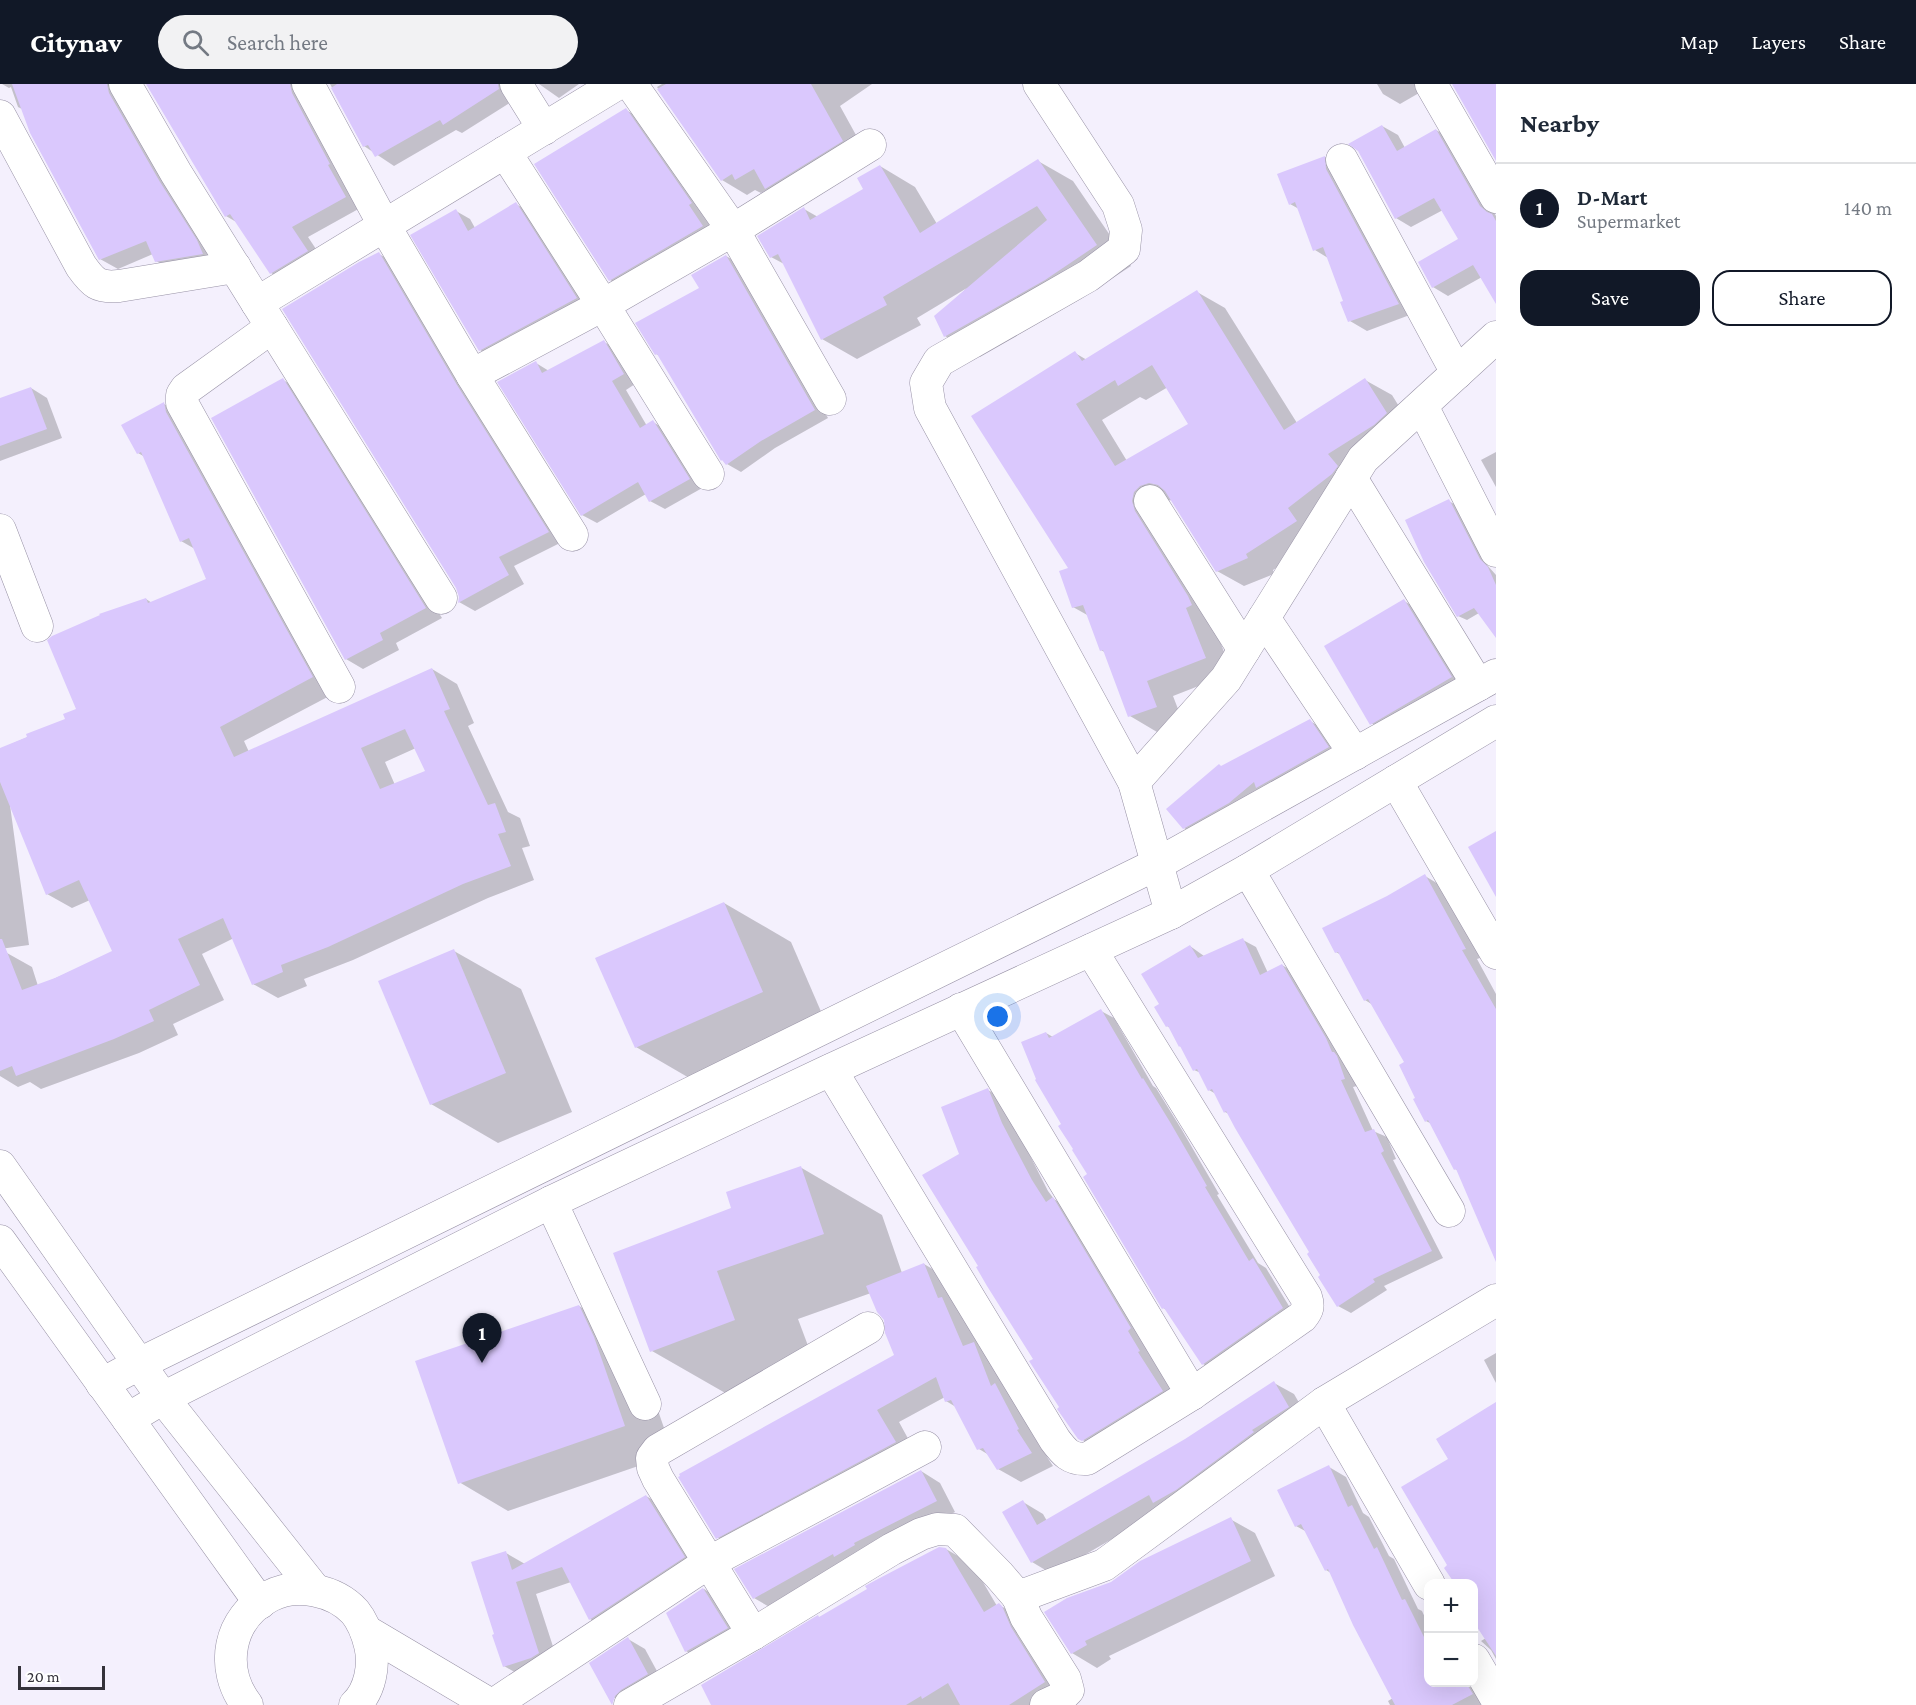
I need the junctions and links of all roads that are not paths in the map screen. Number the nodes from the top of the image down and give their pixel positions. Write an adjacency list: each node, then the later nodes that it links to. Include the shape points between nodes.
1 (125, 84): 16 (street)
2 (308, 84): 14 (street)
3 (516, 84): 9 (street)
4 (617, 84): 9 (street)
5 (631, 84): 15 (street)
6 (1431, 84): 13 (street)
7 (1044, 86): 39 (street, via 1118,205 1126,230 1124,249 1088,276 939,361 926,383 930,408)
8 (0, 116): 16 (street, via 91,280 104,287)
9 (544, 129): 11 (street)
10 (870, 145): 15 (street)
11 (505, 152): 14 (street); 17 (street)
12 (1342, 160): 20 (street)
13 (1496, 197)
14 (384, 225): 18 (street); 21 (street)
15 (733, 230): 17 (street); 22 (street)
16 (235, 267): 18 (street)
17 (603, 305): 21 (street); 24 (street)
18 (264, 315): 30 (street); 35 (street, via 186,389 182,403)
19 (1496, 337): 20 (street)
20 (1457, 373): 23 (street)
21 (472, 375): 28 (street)
22 (830, 399)
23 (1422, 406): 25 (street, via 1363,459); 29 (street)
24 (708, 474)
25 (1351, 478): 31 (street); 34 (street)
26 (1150, 501): 33 (street)
27 (0, 530): 32 (street)
28 (572, 536)
29 (1496, 550)
30 (441, 598)
31 (1264, 618): 33 (street); 37 (street)
32 (37, 626)
33 (1245, 650): 39 (street, via 1226,679)
34 (1487, 680): 37 (street)
35 (339, 687)
36 (1496, 721): 38 (street)
37 (1355, 754): 40 (street)
38 (1396, 781): 41 (street); 44 (street)
39 (1134, 782): 40 (street)
40 (1157, 864): 42 (street); 53 (street)
41 (1248, 870): 42 (street); 49 (street)
42 (1171, 913): 43 (street)
43 (1091, 950): 45 (street); 55 (street, via 1308,1305 1302,1317)
44 (1496, 952)
45 (961, 1010): 46 (street); 55 (street)
46 (831, 1070): 48 (street); 55 (street, via 1064,1453 1076,1460 1087,1459)
47 (0, 1166): 53 (street)
48 (551, 1202): 56 (street); 58 (street)
49 (1449, 1211)
50 (0, 1242): 54 (street)
51 (1496, 1300): 57 (street)
52 (867, 1328): 61 (street, via 658,1450 652,1458 658,1479)
53 (139, 1364): 54 (street); 56 (street)
54 (102, 1384): 59 (street)
55 (1191, 1394)
56 (164, 1398): 59 (street); 63 (street)
57 (1324, 1403): 62 (street); 64 (street, via 1104,1565)
58 (645, 1404)
59 (128, 1419): 65 (street)
60 (925, 1448): 61 (street)
61 (708, 1563): 67 (street); 72 (street)
62 (1426, 1579)
63 (315, 1590): 65 (street, via 293,1590); 66 (street, via 336,1598 354,1612)
64 (1018, 1597): 67 (street, via 955,1530 937,1529 892,1550); 74 (street, via 1068,1690)
65 (260, 1603): 69 (street, via 239,1626 231,1647)
66 (366, 1631): 71 (street, via 372,1654 370,1678); 72 (street)
67 (753, 1634): 73 (street)
68 (1478, 1668): 70 (street)
69 (234, 1696)
70 (1496, 1698)
71 (355, 1705)
72 (492, 1705)
73 (630, 1705)
74 (1046, 1705)

